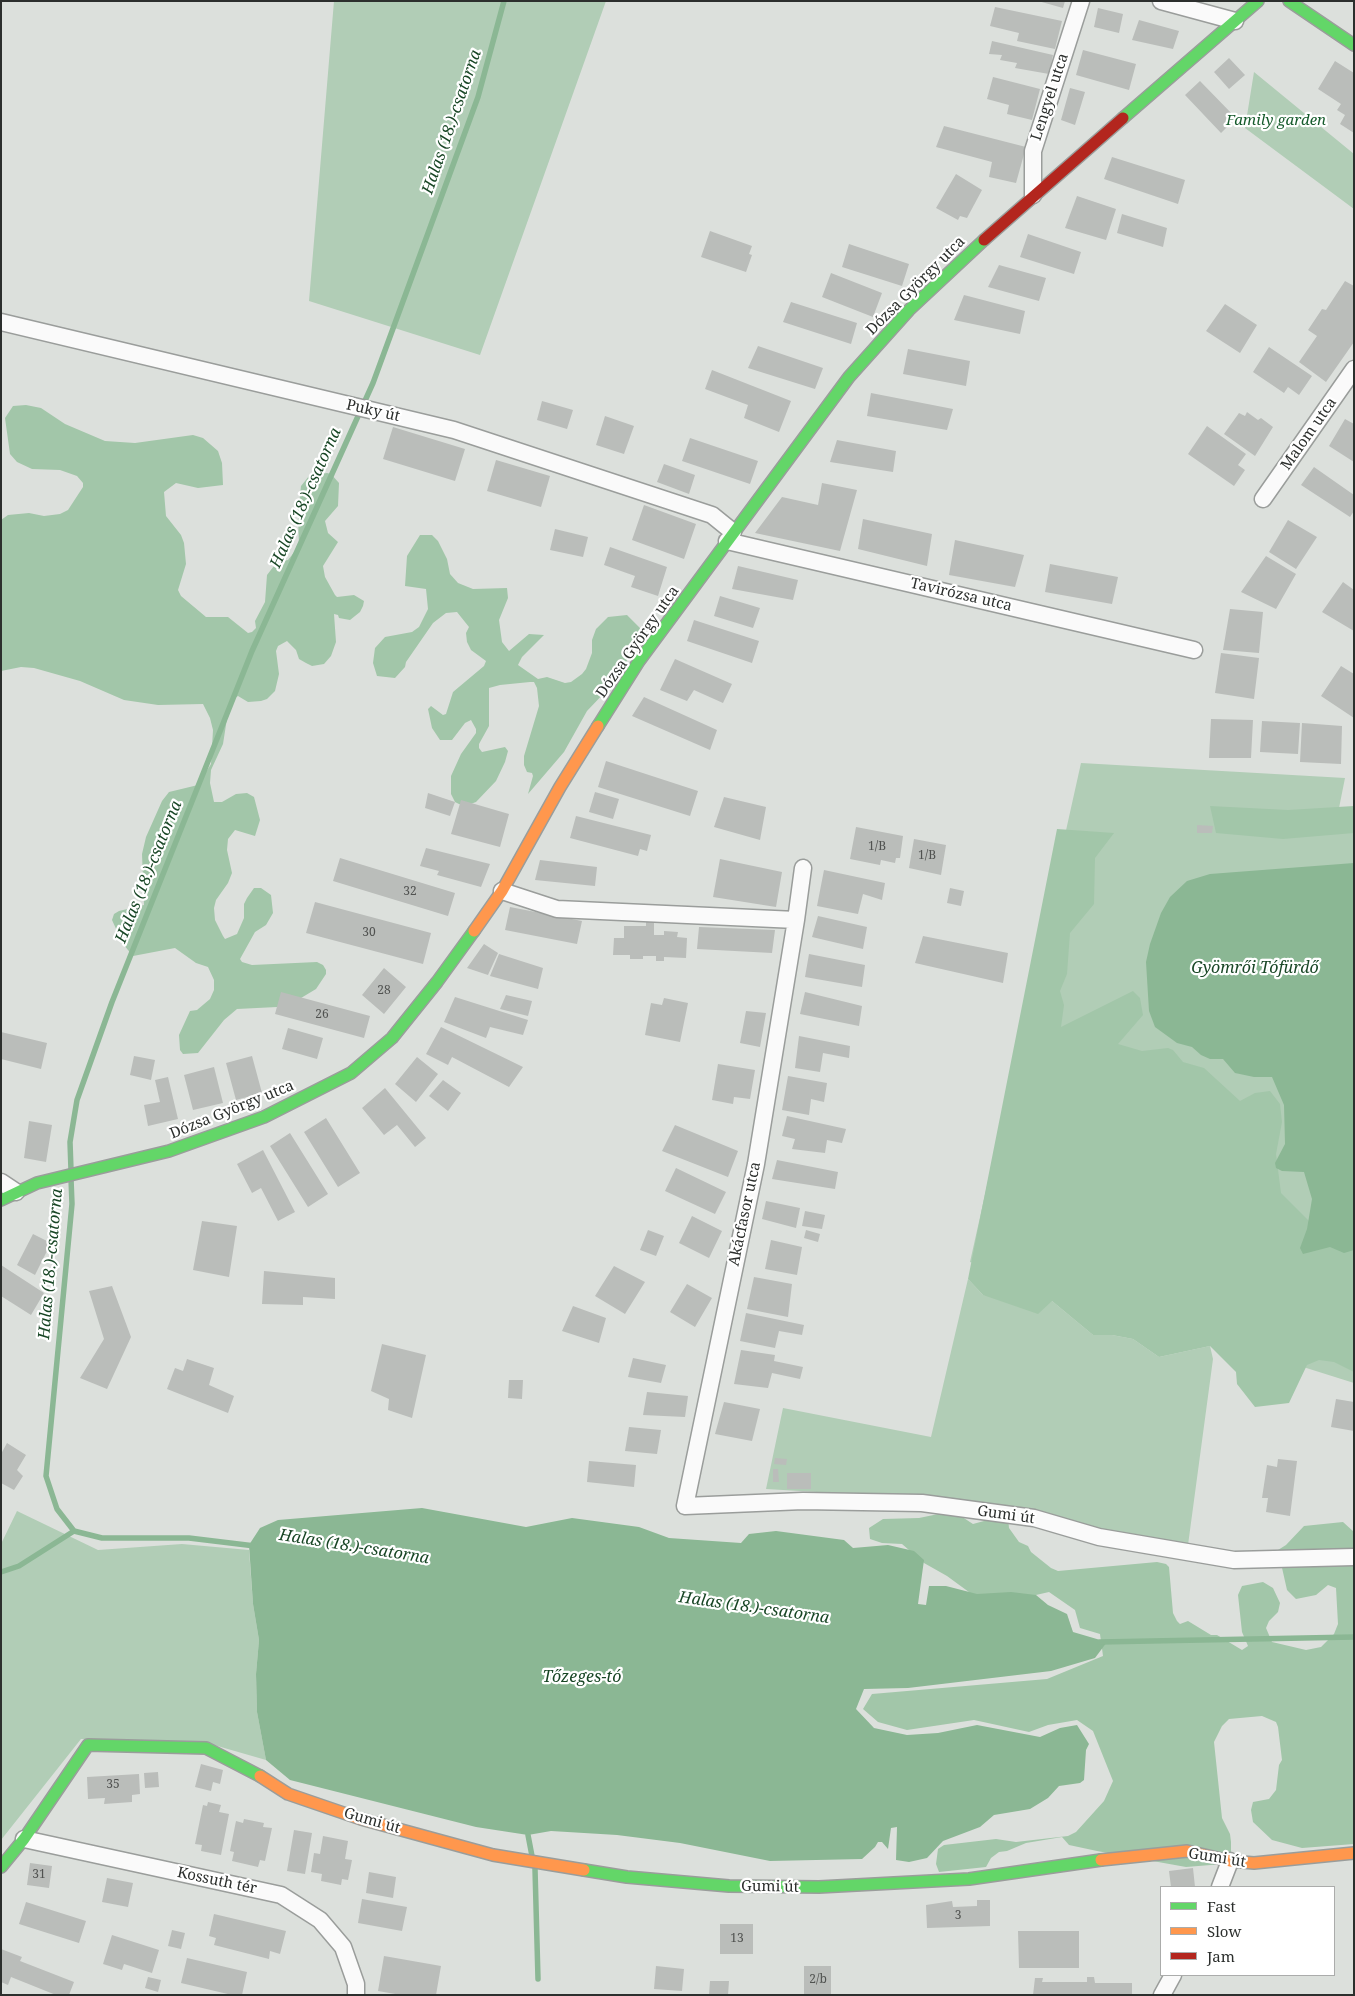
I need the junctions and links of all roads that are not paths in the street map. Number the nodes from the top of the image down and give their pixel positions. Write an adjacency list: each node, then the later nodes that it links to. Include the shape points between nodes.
1 (1081, 1): 7 (street, Lengyel utca, via 1033,151)
2 (1161, 1): 5 (street)
3 (1258, 1): 5 (main road, Dózsa György utca)
4 (1289, 1): 6 (main road)
5 (1235, 21): 7 (main road, Dózsa György utca)
6 (1354, 45)
7 (1033, 195): 11 (main road, Dózsa György utca, via 909,310 855,371)
8 (1, 322): 11 (street, Puky út, via 454,430 712,515)
9 (1354, 369): 10 (street, Malom utca)
10 (1264, 499)
11 (730, 537): 12 (street, Tavirózsa utca); 14 (main road, Dózsa György utca, via 640,661 560,787)
12 (1194, 650)
13 (802, 868): 15 (street, Akácfasor utca)
14 (502, 891): 15 (street, via 557,909); 17 (main road, Dózsa György utca, via 392,1038 351,1073 272,1113 215,1136)
15 (796, 920): 19 (street, Akácfasor utca, via 756,1164)
16 (1, 1182): 17 (street)
17 (16, 1192): 18 (main road, Dózsa György utca)
18 (1, 1200)
19 (685, 1506): 20 (street, Gumi út, via 803,1501 922,1503 1034,1518 1099,1537 1234,1560)
20 (1354, 1557)
21 (24, 1839): 23 (main road, Gumi út, via 88,1745 206,1748 288,1794 361,1819 493,1855 627,1877 729,1886 819,1888 970,1880 1084,1862 1188,1852); 24 (main road); 27 (street, Kossuth tér, via 281,1895 320,1920 343,1947 356,1984)
22 (1354, 1853): 23 (main road, Gumi út, via 1254,1863)
23 (1230, 1861): 25 (street)
24 (1, 1867)
25 (1220, 1886)
26 (1173, 1976): 28 (street)
27 (356, 1995)
28 (1162, 1995)

